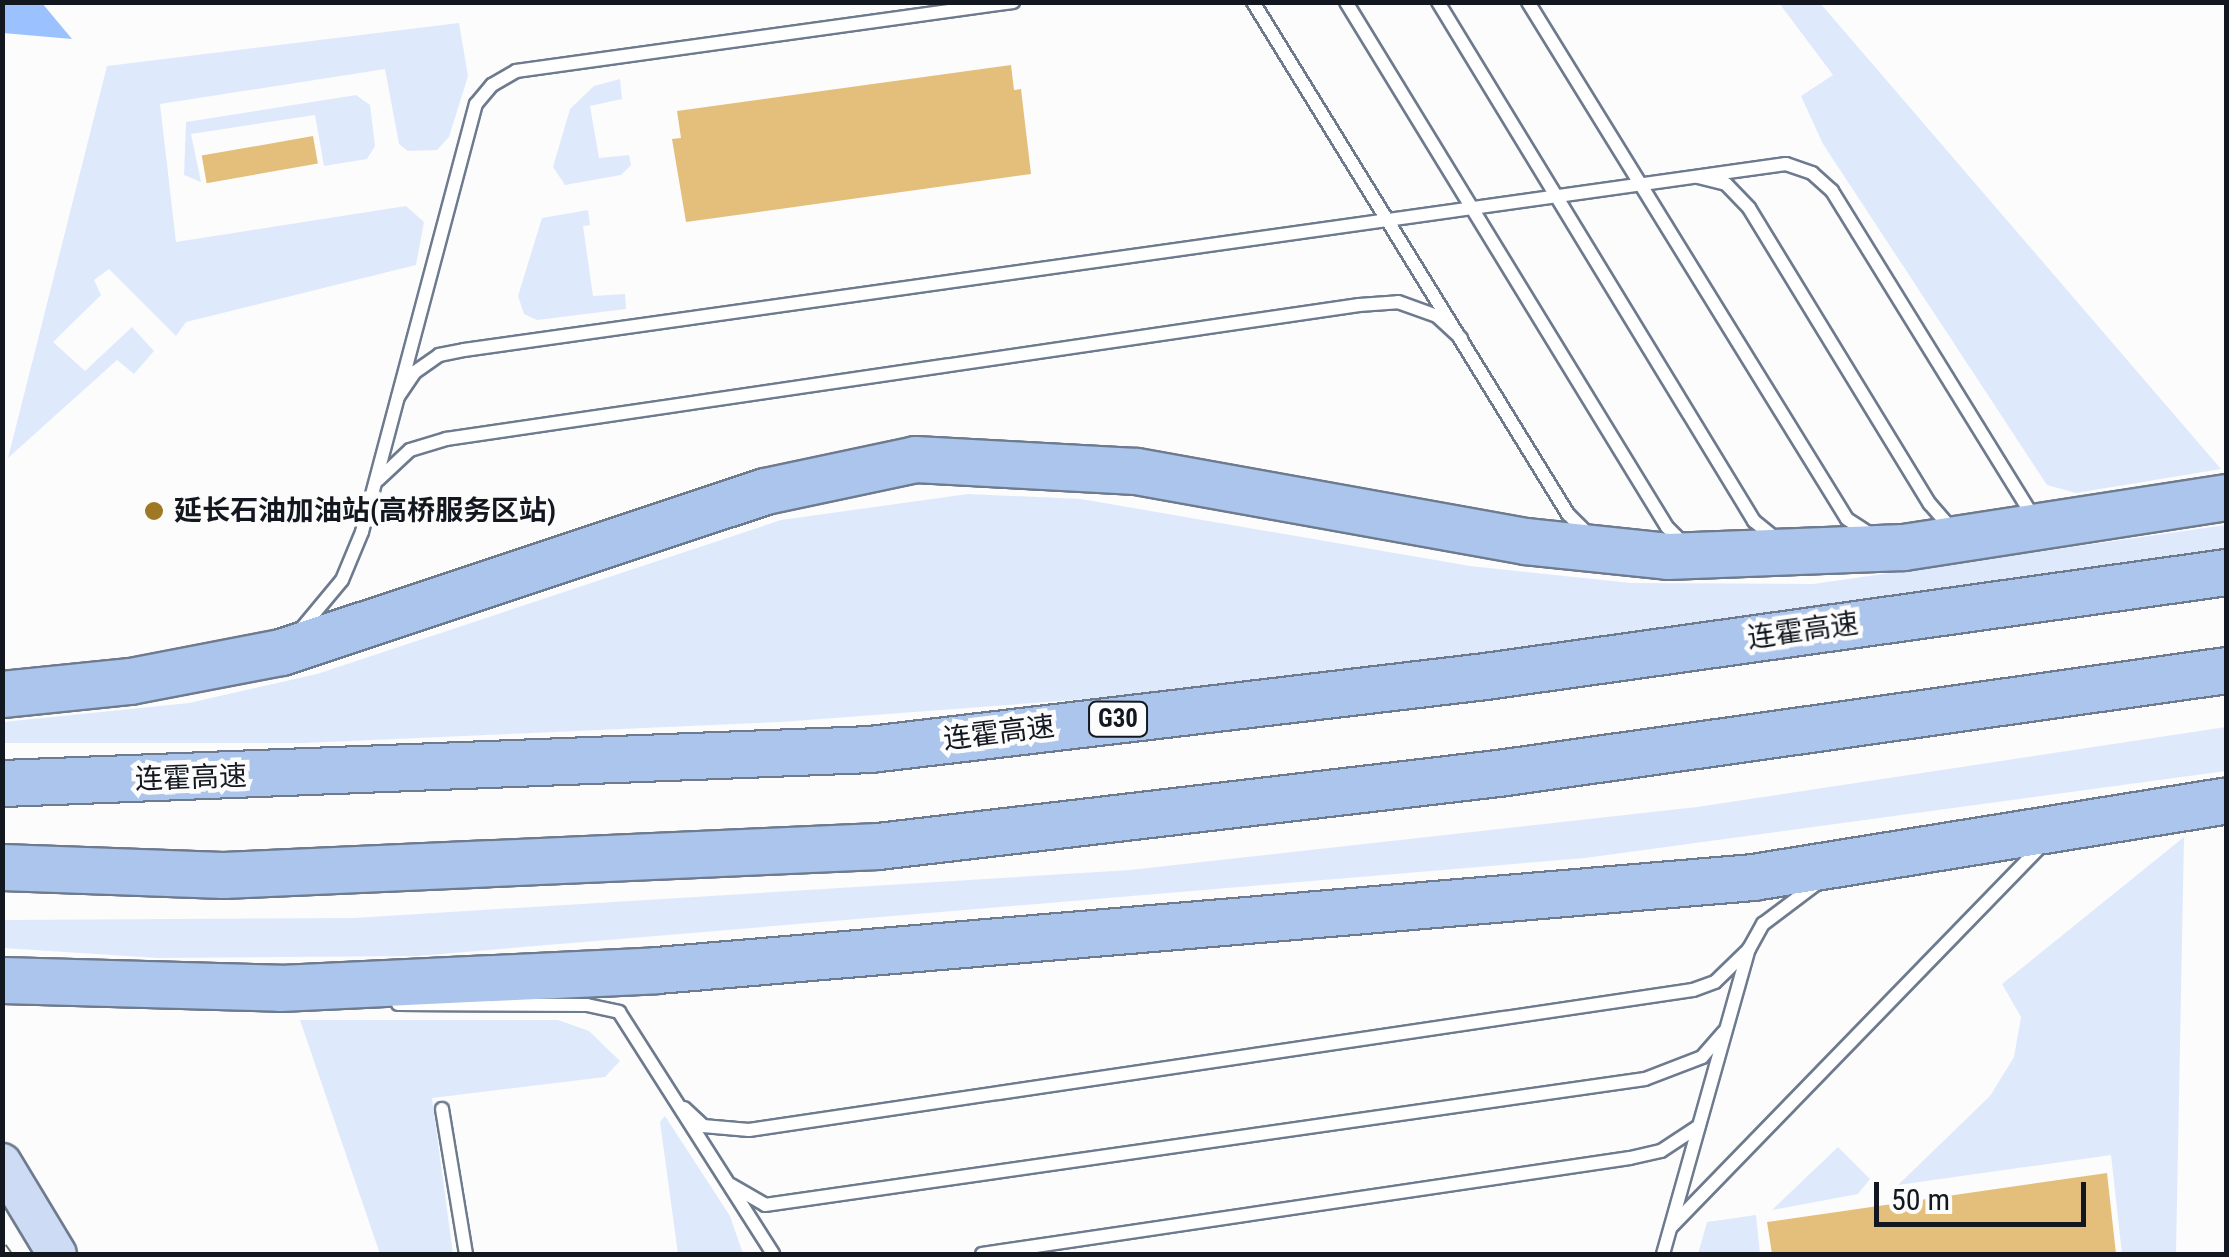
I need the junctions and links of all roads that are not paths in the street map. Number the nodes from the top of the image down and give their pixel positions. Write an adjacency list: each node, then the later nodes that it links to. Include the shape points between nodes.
1 (1013, 2): 12 (lane, via 516,72 492,85 476,104)
2 (1253, 2): 10 (lane)
3 (1346, 2): 9 (lane)
4 (1438, 2): 8 (lane)
5 (1528, 2): 7 (lane)
6 (1690, 176): 7 (lane); 15 (lane, via 1786,164 1812,172 1832,191); 16 (lane, via 1726,184 1750,208 1930,504 1952,530)
7 (1641, 183): 8 (lane); 17 (lane, via 1847,519)
8 (1557, 196): 9 (lane); 18 (lane, via 1754,521)
9 (1472, 209): 10 (lane); 20 (lane, via 1666,527 1688,548)
10 (1387, 218): 11 (lane); 12 (lane, via 464,350 439,355)
11 (1461, 338): 13 (lane, via 1437,316 1398,302 1360,305 446,439 410,450); 19 (lane, via 1568,514 1593,540)
12 (398, 396): 13 (lane)
13 (378, 481): 22 (lane, via 342,580 294,636)
14 (2226, 497): 15 (highway)
15 (2039, 526): 16 (highway)
16 (1986, 534): 17 (highway)
17 (1903, 547): 18 (highway)
18 (1803, 552): 20 (highway)
19 (1618, 553): 20 (highway); 22 (highway, via 1136,471 914,459 765,491)
20 (1712, 555)
21 (2226, 572): 25 (highway, 连霍高速 / G30, via 1486,676 870,749)
22 (248, 658): 24 (highway, via 130,681)
23 (2226, 670): 29 (highway, via 1498,773 878,846 223,875)
24 (2, 694)
25 (2, 783)
26 (2226, 800): 27 (highway)
27 (2058, 829): 28 (highway); 41 (lane)
28 (1865, 860): 30 (lane, via 1785,904); 32 (highway, via 1753,878 676,968)
29 (6, 867)
30 (1749, 948): 35 (lane); 36 (lane, via 1715,982 1692,990 749,1130 702,1126)
31 (14, 980): 32 (highway)
32 (218, 986): 33 (lane, via 268,1000)
33 (340, 1002)
34 (377, 1004): 36 (lane, via 587,1005 620,1012)
35 (1724, 1032): 38 (lane); 40 (lane, via 1702,1058 1645,1079 765,1205)
36 (684, 1108): 40 (lane)
37 (442, 1109): 43 (lane)
38 (1698, 1126): 41 (lane); 45 (lane, via 1660,1151 1630,1158)
39 (2, 1163): 42 (main road)
40 (731, 1185): 44 (lane)
41 (1671, 1226): 46 (lane)
42 (57, 1254)
43 (466, 1254)
44 (773, 1254)
45 (982, 1254)
46 (1663, 1254)

